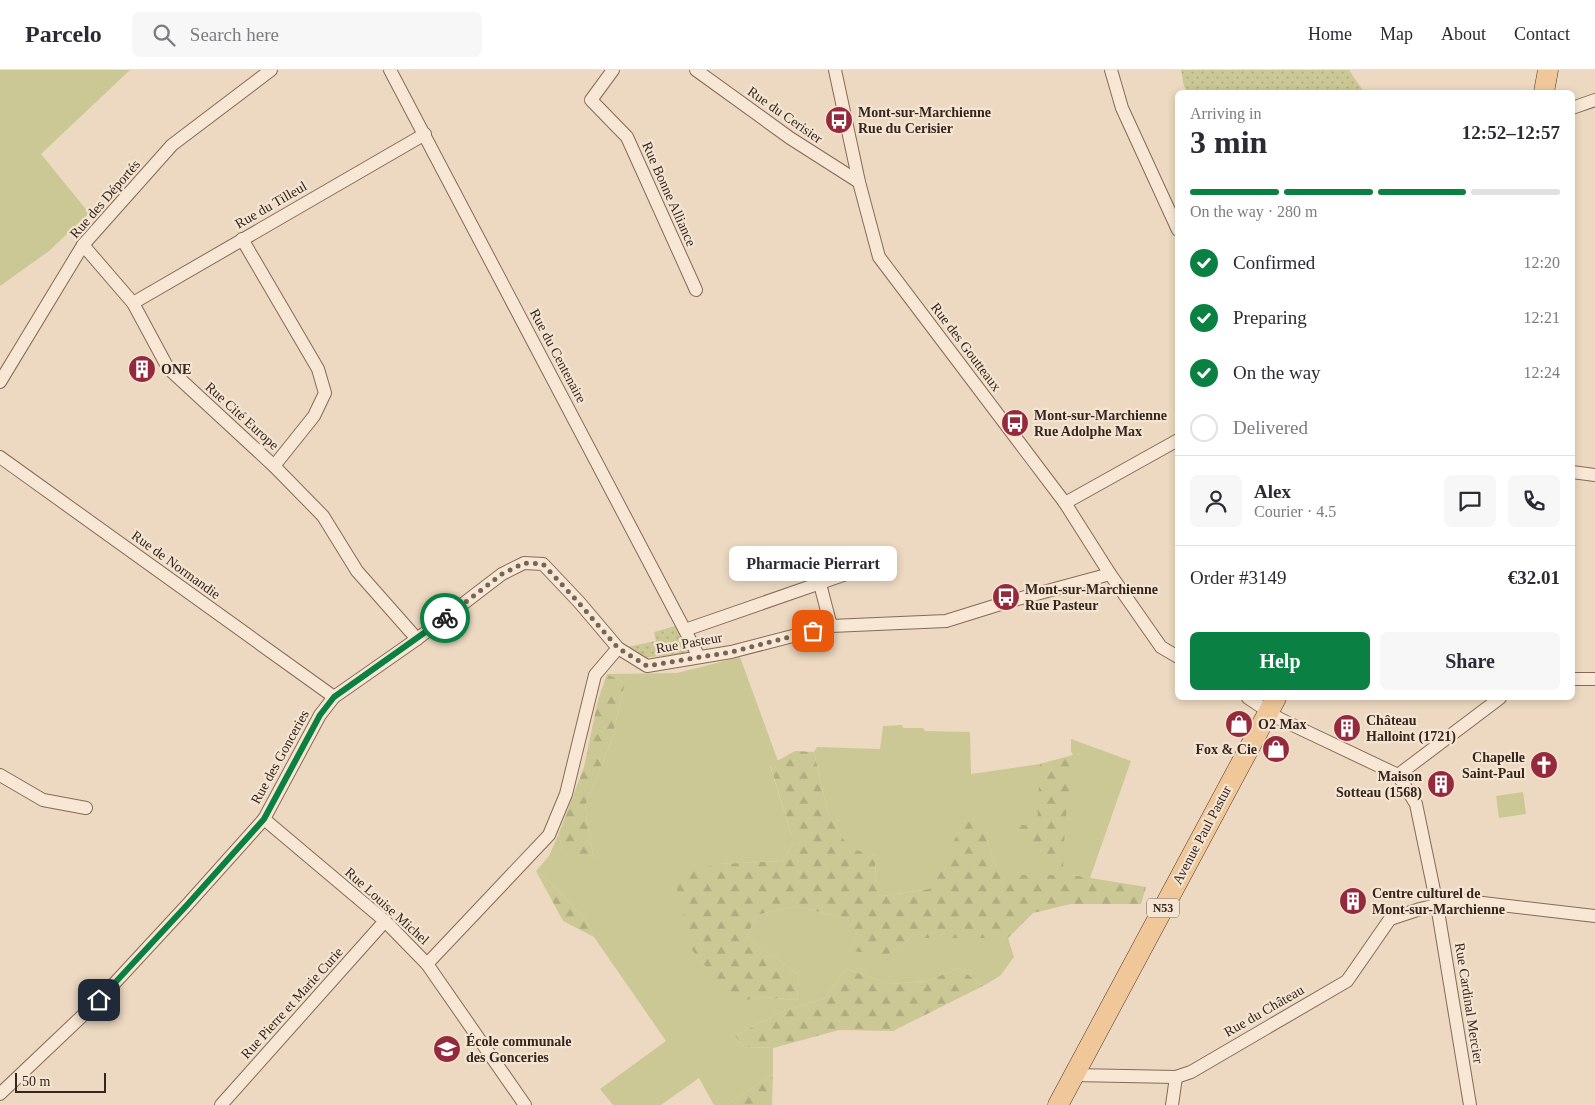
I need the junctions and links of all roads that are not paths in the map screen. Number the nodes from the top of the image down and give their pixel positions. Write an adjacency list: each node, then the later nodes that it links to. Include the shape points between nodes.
1 (271, 70): 15 (street, Rue des Déportés, via 172,145)
2 (390, 70): 11 (street, Rue du Centenaire)
3 (613, 70): 16 (street, Rue Bonne Alliance, via 591,100 627,136)
4 (696, 70): 12 (street, Rue du Cerisier, via 790,138)
5 (835, 70): 12 (street, Rue des Goutteaux)
6 (1111, 70): 13 (street, via 1122,108)
7 (1548, 70): 8 (main road)
8 (1544, 90)
9 (1595, 100): 10 (street)
10 (1575, 107)
11 (425, 134): 14 (street, Rue du Tilleul); 29 (street, Rue du Centenaire)
12 (859, 182): 24 (street, Rue des Goutteaux, via 879,257)
13 (1175, 223)
14 (242, 239): 17 (street, Rue du Tilleul); 21 (street, Rue Cité Europe, via 318,369 325,393 314,416)
15 (84, 245): 17 (street, Rue Cité Europe); 18 (street, Rue des Déportés)
16 (696, 290)
17 (133, 303): 21 (street, Rue Cité Europe, via 168,368)
18 (0, 382)
19 (1175, 442): 24 (street)
20 (0, 457): 36 (street, Rue de Normandie)
21 (274, 466): 30 (street, Rue Cité Europe, via 323,516 357,571)
22 (1575, 472): 23 (street)
23 (1595, 475)
24 (1065, 503): 26 (street, Rue des Goutteaux)
25 (875, 564): 27 (street)
26 (1110, 574): 28 (street, Rue Pasteur, via 946,622); 32 (street, Rue des Goutteaux, via 1161,648)
27 (820, 584): 28 (street); 29 (street)
28 (832, 626): 33 (street, Rue Pasteur)
29 (685, 630): 33 (street, Rue du Centenaire)
30 (417, 639): 31 (street, Rue des Gonceries, via 502,574 524,563 543,564); 36 (street, Rue des Gonceries)
31 (618, 648): 33 (street, Rue Pasteur, via 647,666); 47 (street, via 595,675 566,794 549,835)
32 (1175, 655)
33 (699, 658)
34 (1575, 679): 35 (street)
35 (1595, 679)
36 (334, 697): 43 (street, Rue des Gonceries, via 320,715)
37 (1256, 700): 39 (street)
38 (1497, 700): 41 (street)
39 (1272, 704): 41 (street, via 1280,720); 48 (main road, Avenue Paul Pastur / N53)
40 (0, 775): 42 (street, via 43,800)
41 (1398, 775): 44 (street, Rue Cardinal Mercier, via 1416,804)
42 (86, 808)
43 (264, 819): 46 (street, Rue Louise Michel); 50 (street, Rue des Gonceries, via 99,1000)
44 (1437, 905): 45 (street, Rue du Château, via 1457,900); 49 (street, Rue du Château, via 1390,918 1347,981 1191,1072); 55 (street, Rue Cardinal Mercier)
45 (1595, 916)
46 (385, 921): 47 (street, Rue Louise Michel); 51 (street, Rue Pierre et Marie Curie)
47 (427, 964): 52 (street, Rue Louise Michel)
48 (1074, 1074): 49 (street, Rue du Château); 53 (main road, Avenue Paul Pastur / N53)
49 (1176, 1077): 54 (street)
50 (0, 1094)
51 (221, 1105)
52 (525, 1105)
53 (1058, 1105)
54 (1172, 1105)
55 (1470, 1105)

